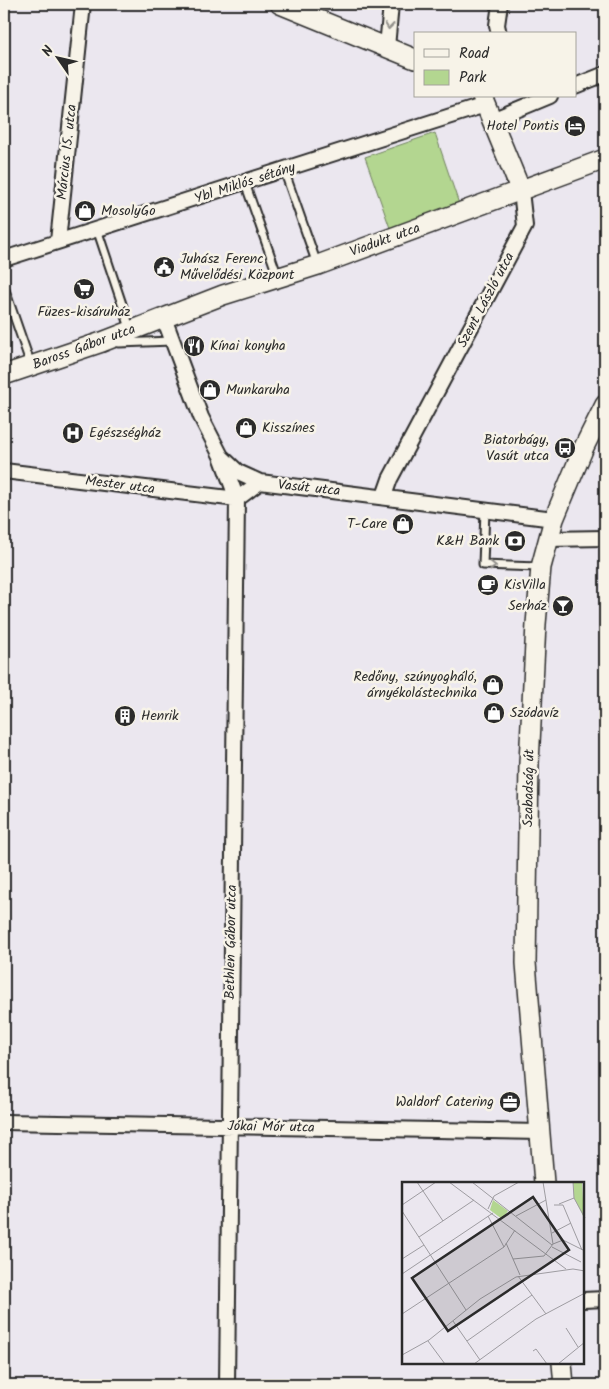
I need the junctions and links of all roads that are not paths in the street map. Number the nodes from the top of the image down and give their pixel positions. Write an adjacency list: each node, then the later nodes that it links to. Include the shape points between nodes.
1 (83, 4): 17 (street, Március 15. utca)
2 (280, 4): 6 (street)
3 (391, 4): 6 (street, one-way to 6)
4 (500, 4): 5 (street)
5 (498, 32)
6 (387, 47): 7 (street)
7 (414, 60)
8 (605, 74): 9 (street)
9 (576, 86)
10 (538, 98): 11 (street, Ybl Miklós sétány)
11 (486, 107): 13 (street, Ybl Miklós sétány); 15 (street, Szent László utca)
12 (605, 159): 15 (street, Viadukt utca)
13 (284, 170): 14 (street, Ybl Miklós sétány); 19 (lane)
14 (245, 183): 16 (street, Ybl Miklós sétány); 20 (lane)
15 (521, 191): 19 (street, Viadukt utca); 31 (street, Szent László utca, via 525,226 390,479)
16 (97, 229): 17 (street, Ybl Miklós sétány); 23 (lane)
17 (58, 241): 18 (street, Ybl Miklós sétány)
18 (4, 259)
19 (318, 265): 20 (street, Viadukt utca)
20 (278, 278): 22 (street, Viadukt utca)
21 (4, 288): 25 (lane)
22 (164, 318): 23 (street, Baross Gábor utca); 24 (street, Vasút utca)
23 (125, 333): 24 (lane, via 120,343); 25 (street, Baross Gábor utca)
24 (172, 341): 28 (street, Vasút utca, via 201,417)
25 (31, 366): 26 (street, Baross Gábor utca)
26 (4, 375)
27 (605, 405): 34 (street, Szabadság út)
28 (221, 456): 30 (street, Vasút utca, via 238,472); 32 (street, Bethlen Gábor utca)
29 (4, 471): 32 (street, Mester utca)
30 (260, 482): 31 (street, Vasút utca); 32 (street)
31 (384, 496): 33 (street, Vasút utca)
32 (237, 499): 39 (street, Bethlen Gábor utca)
33 (485, 509): 34 (street, Vasút utca); 37 (lane, one-way to 37, via 483,565)
34 (554, 519): 36 (street, Szabadság út)
35 (605, 538): 36 (street)
36 (548, 539): 37 (street, Szabadság út)
37 (541, 567): 40 (street, Szabadság út, via 529,763 526,963)
38 (4, 1122): 39 (street, Jókai Mór utca)
39 (229, 1126): 40 (street, Jókai Mór utca); 45 (street, Bethlen Gábor utca)
40 (539, 1132): 41 (street, Szabadság út)
41 (544, 1182)
42 (605, 1299): 43 (street)
43 (584, 1300)
44 (562, 1364): 46 (street)
45 (227, 1385)
46 (564, 1385)

